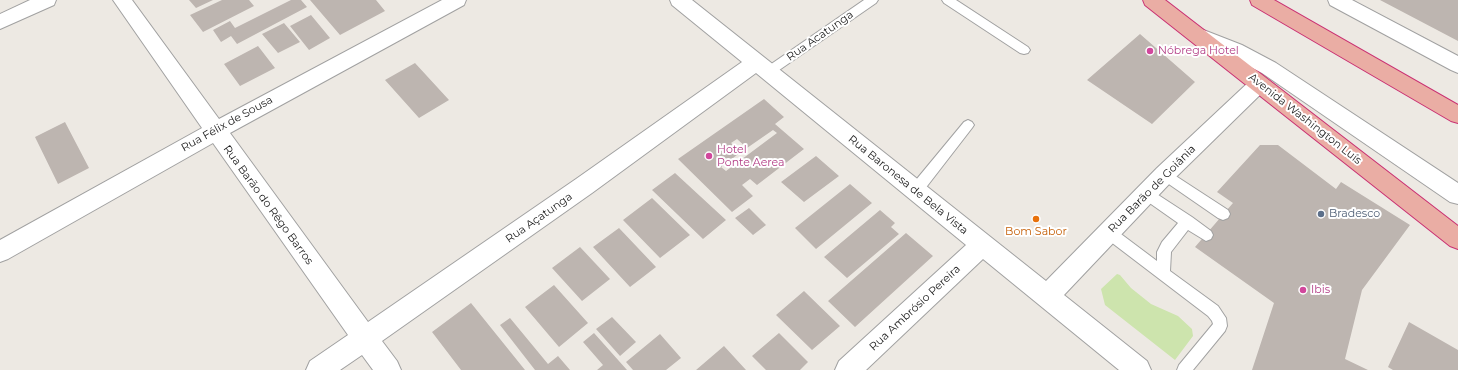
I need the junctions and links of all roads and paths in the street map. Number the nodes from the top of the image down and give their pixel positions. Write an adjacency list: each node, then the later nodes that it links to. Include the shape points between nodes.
1 (47, 0): 10 (street)
2 (122, 0): 18 (street, Rua Barão do Rêgo Barros)
3 (457, 0): 18 (street, Rua Félix de Sousa)
4 (679, 0): 14 (street, Rua Baronesa de Bela Vista)
5 (872, 0): 14 (lane, Rua Acatunga)
6 (948, 0): 12 (lane)
7 (1152, 0): 11 (highway, Avenida Washington Luís)
8 (1259, 0): 16 (highway)
9 (1337, 0): 13 (street)
10 (0, 22)
11 (1201, 36): 15 (highway, Avenida Washington Luís); 22 (street, via 1269,68)
12 (1024, 50)
13 (1458, 66)
14 (762, 67): 20 (street, Rua Baronesa de Bela Vista); 32 (street, Rua Açatunga, via 584,186)
15 (1259, 84): 19 (street, Rua Barão de Goiânia); 27 (highway, Avenida Washington Luís)
16 (1458, 115)
17 (968, 125): 20 (lane)
18 (215, 131): 29 (street, Rua Félix de Sousa); 32 (street, Rua Barão do Rêgo Barros)
19 (1165, 174): 21 (street, Rua Barão de Goiânia); 23 (lane)
20 (916, 190): 28 (street, Rua Baronesa de Bela Vista)
21 (1146, 193): 24 (lane); 25 (street, Rua Barão de Goiânia)
22 (1458, 195)
23 (1223, 214)
24 (1187, 222): 26 (lane); 30 (lane, via 1164,252)
25 (1108, 232): 30 (lane); 31 (street, Rua Barão de Goiânia)
26 (1206, 235)
27 (1458, 239)
28 (983, 245): 31 (street, Rua Baronesa de Bela Vista); 35 (street, Rua Ambrósio Pereira)
29 (0, 252)
30 (1163, 274): 37 (lane, via 1219,318 1220,326)
31 (1047, 296): 36 (street, Rua Baronesa de Bela Vista)
32 (366, 339): 33 (street, Rua Açatunga); 34 (street, Rua Barão do Rêgo Barros)
33 (320, 370)
34 (388, 370)
35 (848, 370)
36 (1138, 370)
37 (1184, 370)

